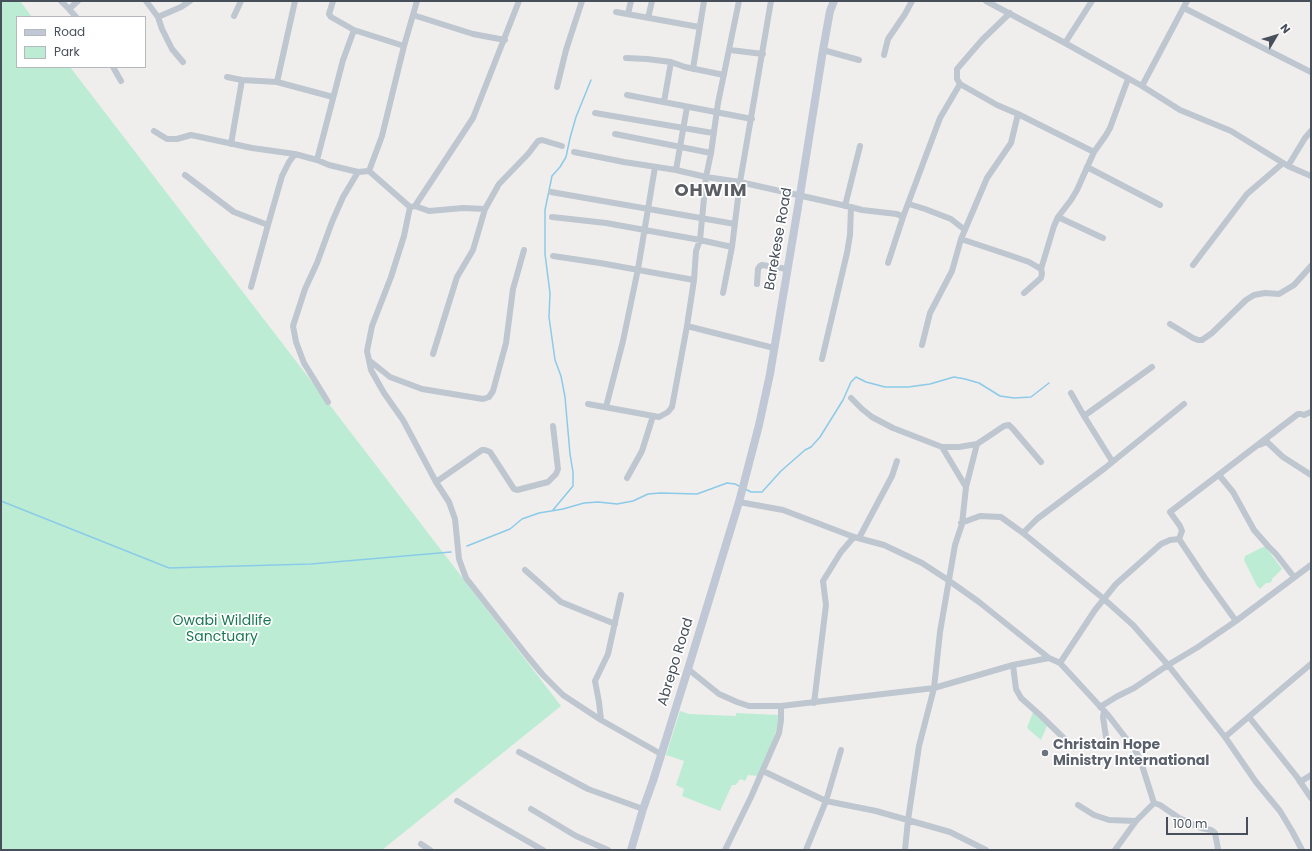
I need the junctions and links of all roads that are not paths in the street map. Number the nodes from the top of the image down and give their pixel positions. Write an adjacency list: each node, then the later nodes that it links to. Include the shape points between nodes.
1 (61, 1): 22 (street)
2 (78, 1): 22 (street)
3 (146, 1): 29 (street)
4 (190, 1): 29 (street)
5 (241, 1): 28 (street)
6 (295, 1): 52 (street)
7 (333, 1): 32 (street, via 329,14 331,17)
8 (417, 1): 26 (street)
9 (519, 1): 33 (street)
10 (582, 1): 55 (street)
11 (631, 1): 25 (street)
12 (652, 1): 30 (street)
13 (704, 1): 31 (street)
14 (739, 1): 36 (street)
15 (772, 1): 38 (street)
16 (834, 1): 37 (main road, Barekese Road)
17 (912, 1): 39 (street, via 888,39)
18 (986, 1): 24 (street)
19 (1092, 1): 34 (street)
20 (1187, 1): 21 (street)
21 (1184, 8): 46 (street); 54 (street)
22 (69, 10): 27 (street)
23 (616, 12): 25 (street)
24 (1010, 13): 34 (street); 53 (street, via 957,69)
25 (628, 14): 30 (street)
26 (413, 15): 33 (street, via 473,34); 35 (street)
27 (75, 16)
28 (234, 16)
29 (158, 17): 42 (street, via 172,49)
30 (648, 18): 31 (street)
31 (699, 27): 45 (street)
32 (354, 30): 35 (street); 57 (street, via 342,60)
33 (505, 40): 92 (street, via 473,118)
34 (1065, 43): 49 (street)
35 (404, 46): 82 (street, via 382,136)
36 (730, 50): 38 (street); 47 (street)
37 (823, 50): 41 (street); 89 (main road, Barekese Road)
38 (763, 54): 63 (street)
39 (884, 55)
40 (626, 58): 43 (street)
41 (859, 60)
42 (183, 62)
43 (671, 62): 45 (street); 58 (street)
44 (114, 68): 51 (street)
45 (693, 68): 47 (street)
46 (1311, 72)
47 (724, 75): 60 (street)
48 (227, 77): 50 (street)
49 (1128, 79): 54 (street); 74 (street, via 1110,128)
50 (242, 80): 52 (street); 69 (street)
51 (121, 81)
52 (277, 82): 57 (street)
53 (960, 84): 62 (street); 90 (street, via 940,118)
54 (1142, 86): 78 (street, via 1180,110 1231,131)
55 (557, 87)
56 (627, 95): 58 (street)
57 (333, 97): 77 (street)
58 (664, 102): 59 (street)
59 (687, 107): 60 (street); 64 (street)
60 (717, 112): 63 (street); 67 (street)
61 (595, 113): 64 (street)
62 (1018, 114): 74 (street); 103 (street, via 1011,143 987,178)
63 (752, 119): 87 (street)
64 (684, 128): 67 (street); 72 (street)
65 (154, 131): 69 (street, via 167,139 191,135)
66 (1311, 131): 78 (street)
67 (713, 133): 75 (street)
68 (615, 134): 72 (street)
69 (231, 144): 76 (street)
70 (562, 146): 94 (street, via 538,141 499,184)
71 (860, 146): 93 (street)
72 (681, 148): 75 (street); 81 (street)
73 (574, 152): 79 (street)
74 (1094, 152): 80 (street)
75 (711, 153): 86 (street)
76 (295, 154): 77 (street); 101 (street, via 282,176)
77 (317, 160): 83 (street)
78 (1285, 164): 85 (street); 111 (street, via 1247,194)
79 (655, 167): 81 (street); 95 (street)
80 (1087, 167): 91 (street); 99 (street, via 1077,190)
81 (676, 170): 86 (street)
82 (369, 171): 83 (street); 92 (street)
83 (358, 172): 131 (street, via 332,222 293,326 304,363)
84 (185, 175): 101 (street, via 234,212)
85 (1311, 176)
86 (706, 177): 87 (street); 97 (street)
87 (740, 182): 89 (street); 100 (street)
88 (552, 192): 95 (street)
89 (800, 195): 93 (street); 115 (main road, Barekese Road)
90 (909, 204): 98 (street); 103 (street, via 951,219)
91 (1160, 205)
92 (413, 206): 94 (street, via 429,211); 127 (street, via 391,277 372,326 368,351)
93 (848, 207): 98 (street); 126 (street, via 850,235 847,253)
94 (485, 208): 125 (street, via 473,250 457,277)
95 (647, 208): 97 (street); 102 (street)
96 (552, 217): 102 (street)
97 (702, 217): 100 (street); 106 (street)
98 (904, 217): 110 (street)
99 (1058, 217): 104 (street); 114 (street)
100 (735, 224): 107 (street)
101 (268, 225): 118 (street)
102 (644, 230): 106 (street); 113 (street)
103 (965, 230): 105 (street)
104 (1103, 238)
105 (961, 239): 114 (street); 123 (street, via 952,271 930,313)
106 (700, 240): 107 (street); 116 (street, via 696,251)
107 (732, 247): 119 (street)
108 (524, 250): 127 (street, via 513,289 506,342 494,391 489,397 483,399 422,389 390,377)
109 (553, 256): 113 (street)
110 (888, 263)
111 (1193, 264)
112 (1311, 266): 121 (street, via 1294,285 1279,294 1265,293 1246,300 1202,340 1193,338)
113 (638, 269): 116 (street); 134 (street)
114 (1041, 269): 120 (street, via 1041,278)
115 (787, 270): 117 (street, via 762,265 758,269); 124 (main road, Barekese Road)
116 (694, 280): 122 (street)
117 (757, 284)
118 (251, 287)
119 (723, 293)
120 (1024, 294)
121 (1170, 324)
122 (687, 326): 124 (street); 136 (street, via 672,407 659,417)
123 (922, 345)
124 (774, 348): 148 (main road, Barekese Road, via 759,425)
125 (433, 354)
126 (822, 359)
127 (370, 361): 149 (street, via 371,370 403,420)
128 (1152, 367): 137 (street)
129 (1071, 393): 137 (street)
130 (851, 398): 140 (street, via 872,417)
131 (328, 402)
132 (588, 404): 134 (street)
133 (1184, 404): 144 (street)
134 (606, 408): 136 (street)
135 (1311, 412): 141 (street, via 1298,414)
136 (653, 416): 147 (street, via 642,451)
137 (1084, 416): 144 (street)
138 (553, 426): 149 (street, via 558,468 548,482 514,489 490,452 482,450)
139 (977, 444): 140 (street); 143 (street, via 1009,425); 150 (street)
140 (942, 447): 150 (street)
141 (1254, 447): 145 (street); 146 (street, via 1267,442 1283,457)
142 (897, 461): 154 (street, via 892,476)
143 (1041, 462)
144 (1112, 462): 153 (street, via 1037,518)
145 (1219, 475): 155 (street, via 1170,512 1182,531); 158 (street, via 1233,492 1254,530)
146 (1311, 475)
147 (627, 478)
148 (744, 480): 151 (main road, Abrepo Road)
149 (436, 482): 175 (street, via 449,502 455,519 459,559 466,578 543,675 563,695)
150 (966, 486): 152 (street)
151 (739, 502): 154 (street, via 783,510); 169 (main road, Abrepo Road)
152 (961, 523): 153 (street, via 980,516 1001,517); 159 (street)
153 (1023, 533): 161 (street)
154 (857, 538): 159 (street, via 884,545 922,563); 171 (street, via 841,552 823,581 826,605)
155 (1179, 539): 161 (street, via 1160,544 1116,584); 162 (street)
156 (1311, 565): 158 (street)
157 (525, 570): 163 (street, via 561,602)
158 (1294, 578): 162 (street)
159 (948, 580): 164 (street); 170 (street)
160 (621, 595): 163 (street)
161 (1104, 599): 165 (street); 168 (street, via 1133,625)
162 (1236, 621): 168 (street)
163 (615, 624): 175 (street, via 608,654 595,681)
164 (1049, 658): 165 (street); 167 (street)
165 (1060, 663): 173 (street)
166 (1311, 664): 174 (street)
167 (1012, 665): 170 (street); 178 (street, via 1016,689 1021,698)
168 (1168, 665): 173 (street, via 1116,697); 177 (street)
169 (688, 669): 172 (street, via 719,694 737,702 749,706); 181 (main road, Abrepo Road)
170 (934, 688): 171 (street); 192 (street, via 919,746)
171 (814, 702): 172 (street)
172 (781, 706): 182 (street, via 779,733)
173 (1102, 709): 176 (street); 188 (street, via 1140,759)
174 (1249, 717): 177 (street); 184 (street)
175 (601, 720): 181 (street)
176 (1106, 737)
177 (1225, 737): 205 (street, via 1280,811)
178 (1074, 748)
179 (842, 750): 187 (street)
180 (519, 752): 191 (street, via 588,789)
181 (661, 754): 191 (main road, Abrepo Road)
182 (763, 771): 187 (street); 200 (street)
183 (1311, 775): 184 (street)
184 (1300, 782): 185 (street)
185 (1311, 798)
186 (457, 801): 197 (street)
187 (826, 801): 192 (street); 201 (street)
188 (1154, 803): 193 (street); 195 (street, via 1179,818 1211,830 1215,833)
189 (1078, 805): 193 (street, via 1094,815 1109,820)
190 (531, 809): 198 (street, via 576,836)
191 (643, 809): 199 (main road, Abrepo Road)
192 (908, 820): 202 (street); 203 (street, via 950,832)
193 (1136, 821): 204 (street)
194 (421, 844): 196 (street)
195 (1218, 849)
196 (430, 850)
197 (543, 850)
198 (608, 850)
199 (631, 850)
200 (725, 850)
201 (806, 850)
202 (905, 850)
203 (986, 850)
204 (1116, 850)
205 (1302, 850)

